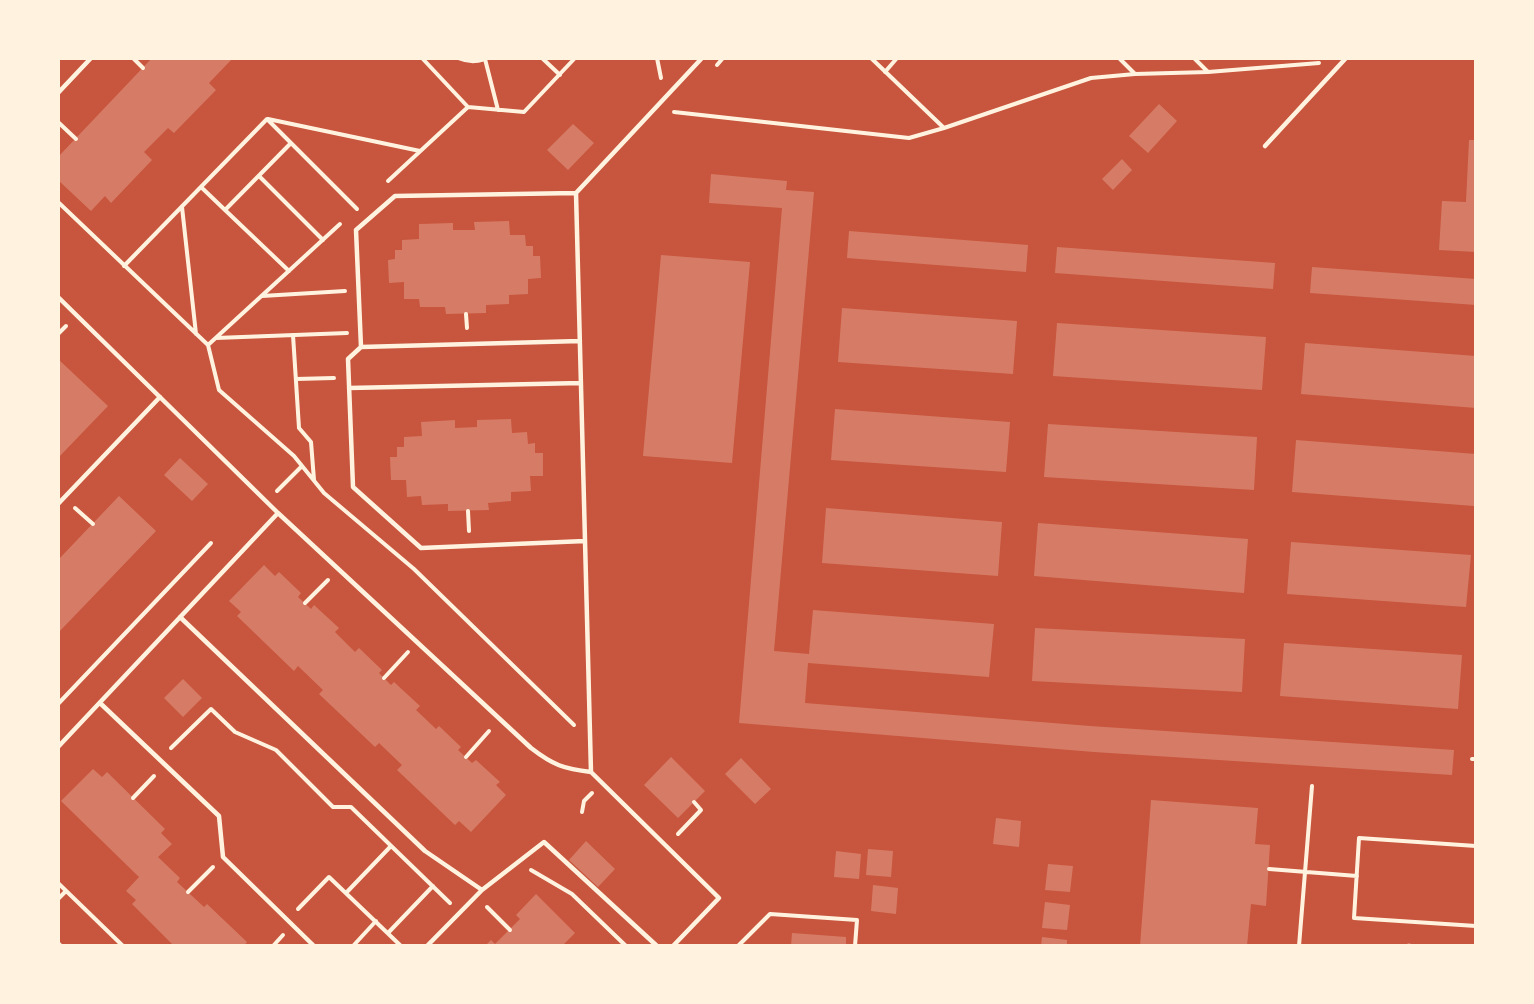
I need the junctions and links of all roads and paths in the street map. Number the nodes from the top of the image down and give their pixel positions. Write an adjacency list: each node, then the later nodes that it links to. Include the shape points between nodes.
1 (91, 58): 20 (lane)
2 (133, 58): 15 (path)
3 (422, 58): 22 (path)
4 (458, 58): 12 (path, via 475,62)
5 (542, 58): 19 (path)
6 (702, 58): 33 (lane)
7 (723, 58): 14 (path)
8 (871, 58): 16 (path)
9 (897, 58): 16 (path)
10 (1119, 58): 18 (path)
11 (1194, 58): 17 (path)
12 (485, 59): 23 (path)
13 (1345, 60): 17 (path); 29 (lane)
14 (716, 66)
15 (143, 68)
16 (885, 72): 26 (path)
17 (1208, 72): 18 (path)
18 (1135, 74): 26 (path, via 1091,78)
19 (560, 75)
20 (58, 93)
21 (681, 105): 26 (path, via 674,112 909,138)
22 (468, 107)
23 (498, 110)
24 (267, 119): 28 (path); 30 (path); 32 (path)
25 (58, 122): 27 (path)
26 (944, 128)
27 (75, 139)
28 (291, 143): 31 (path); 36 (path)
29 (1265, 146)
30 (420, 151)
31 (259, 176): 37 (path); 38 (path)
32 (201, 187): 35 (path); 37 (path)
33 (576, 193): 41 (lane, via 395,196 356,230); 50 (lane)
34 (58, 202): 39 (path)
35 (182, 207): 39 (path); 47 (path)
36 (357, 209)
37 (225, 210): 40 (path)
38 (323, 240)
39 (124, 266): 47 (path)
40 (289, 271)
41 (359, 291): 42 (path); 45 (lane)
42 (262, 296)
43 (58, 297): 56 (lane)
44 (67, 325): 46 (path)
45 (361, 333): 48 (path); 51 (lane)
46 (58, 334)
47 (196, 334): 57 (path, via 208,345 219,390)
48 (293, 335): 49 (path); 53 (path)
49 (215, 338)
50 (580, 341): 51 (lane); 54 (lane)
51 (361, 347): 52 (lane, via 348,358)
52 (349, 378): 53 (path); 55 (lane)
53 (296, 379): 58 (path, via 299,428 311,442)
54 (581, 383): 55 (lane); 64 (lane)
55 (349, 388): 64 (lane, via 353,487 421,548)
56 (160, 398): 59 (lane); 60 (lane)
57 (302, 466): 58 (path); 60 (path)
58 (314, 480): 74 (path, via 324,493 414,569)
59 (64, 498): 61 (lane); 63 (path)
60 (267, 502): 62 (lane)
61 (58, 504)
62 (278, 513): 66 (lane); 68 (lane)
63 (93, 524)
64 (585, 541): 74 (lane)
65 (211, 543): 72 (path)
66 (339, 569): 67 (path); 69 (lane)
67 (305, 603)
68 (180, 617): 71 (lane); 93 (lane, via 425,851)
69 (417, 642): 70 (path); 73 (lane)
70 (384, 678)
71 (100, 702): 75 (lane); 77 (lane)
72 (58, 704)
73 (500, 719): 76 (path); 79 (lane, via 546,760)
74 (591, 742): 79 (lane)
75 (58, 747)
76 (466, 757)
77 (160, 759): 78 (lane); 84 (path, via 211,709 235,732 276,750 333,807 351,807)
78 (165, 765): 81 (path); 86 (lane, via 219,816)
79 (591, 772): 112 (lane, via 718,898)
80 (1312, 786): 89 (path)
81 (134, 798)
82 (694, 802): 83 (path, via 701,810 678,834)
83 (686, 841)
84 (391, 846): 92 (path); 96 (path)
85 (1476, 846): 90 (path, via 1359,838)
86 (223, 857): 95 (path); 100 (lane)
87 (518, 862): 93 (lane); 110 (path, via 572,894); 111 (lane, via 544,842)
88 (1269, 869): 89 (path)
89 (1305, 872): 90 (path); 115 (path)
90 (1357, 876): 102 (path, via 1354,918)
91 (58, 883): 94 (path)
92 (433, 886): 99 (path); 104 (path)
93 (482, 890): 97 (lane)
94 (66, 891): 98 (path); 105 (path)
95 (188, 892)
96 (346, 893): 100 (path, via 329,877); 101 (path)
97 (475, 896): 99 (lane); 103 (path)
98 (58, 898)
99 (459, 912): 109 (lane)
100 (288, 920): 106 (lane)
101 (376, 921): 104 (path); 107 (path)
102 (1476, 926)
103 (510, 930)
104 (388, 933): 108 (path)
105 (123, 945)
106 (314, 945)
107 (353, 945)
108 (401, 945)
109 (427, 945)
110 (626, 945)
111 (657, 945)
112 (673, 945)
113 (738, 945): 114 (path, via 770,914 857,920)
114 (855, 945)
115 (1299, 945)

